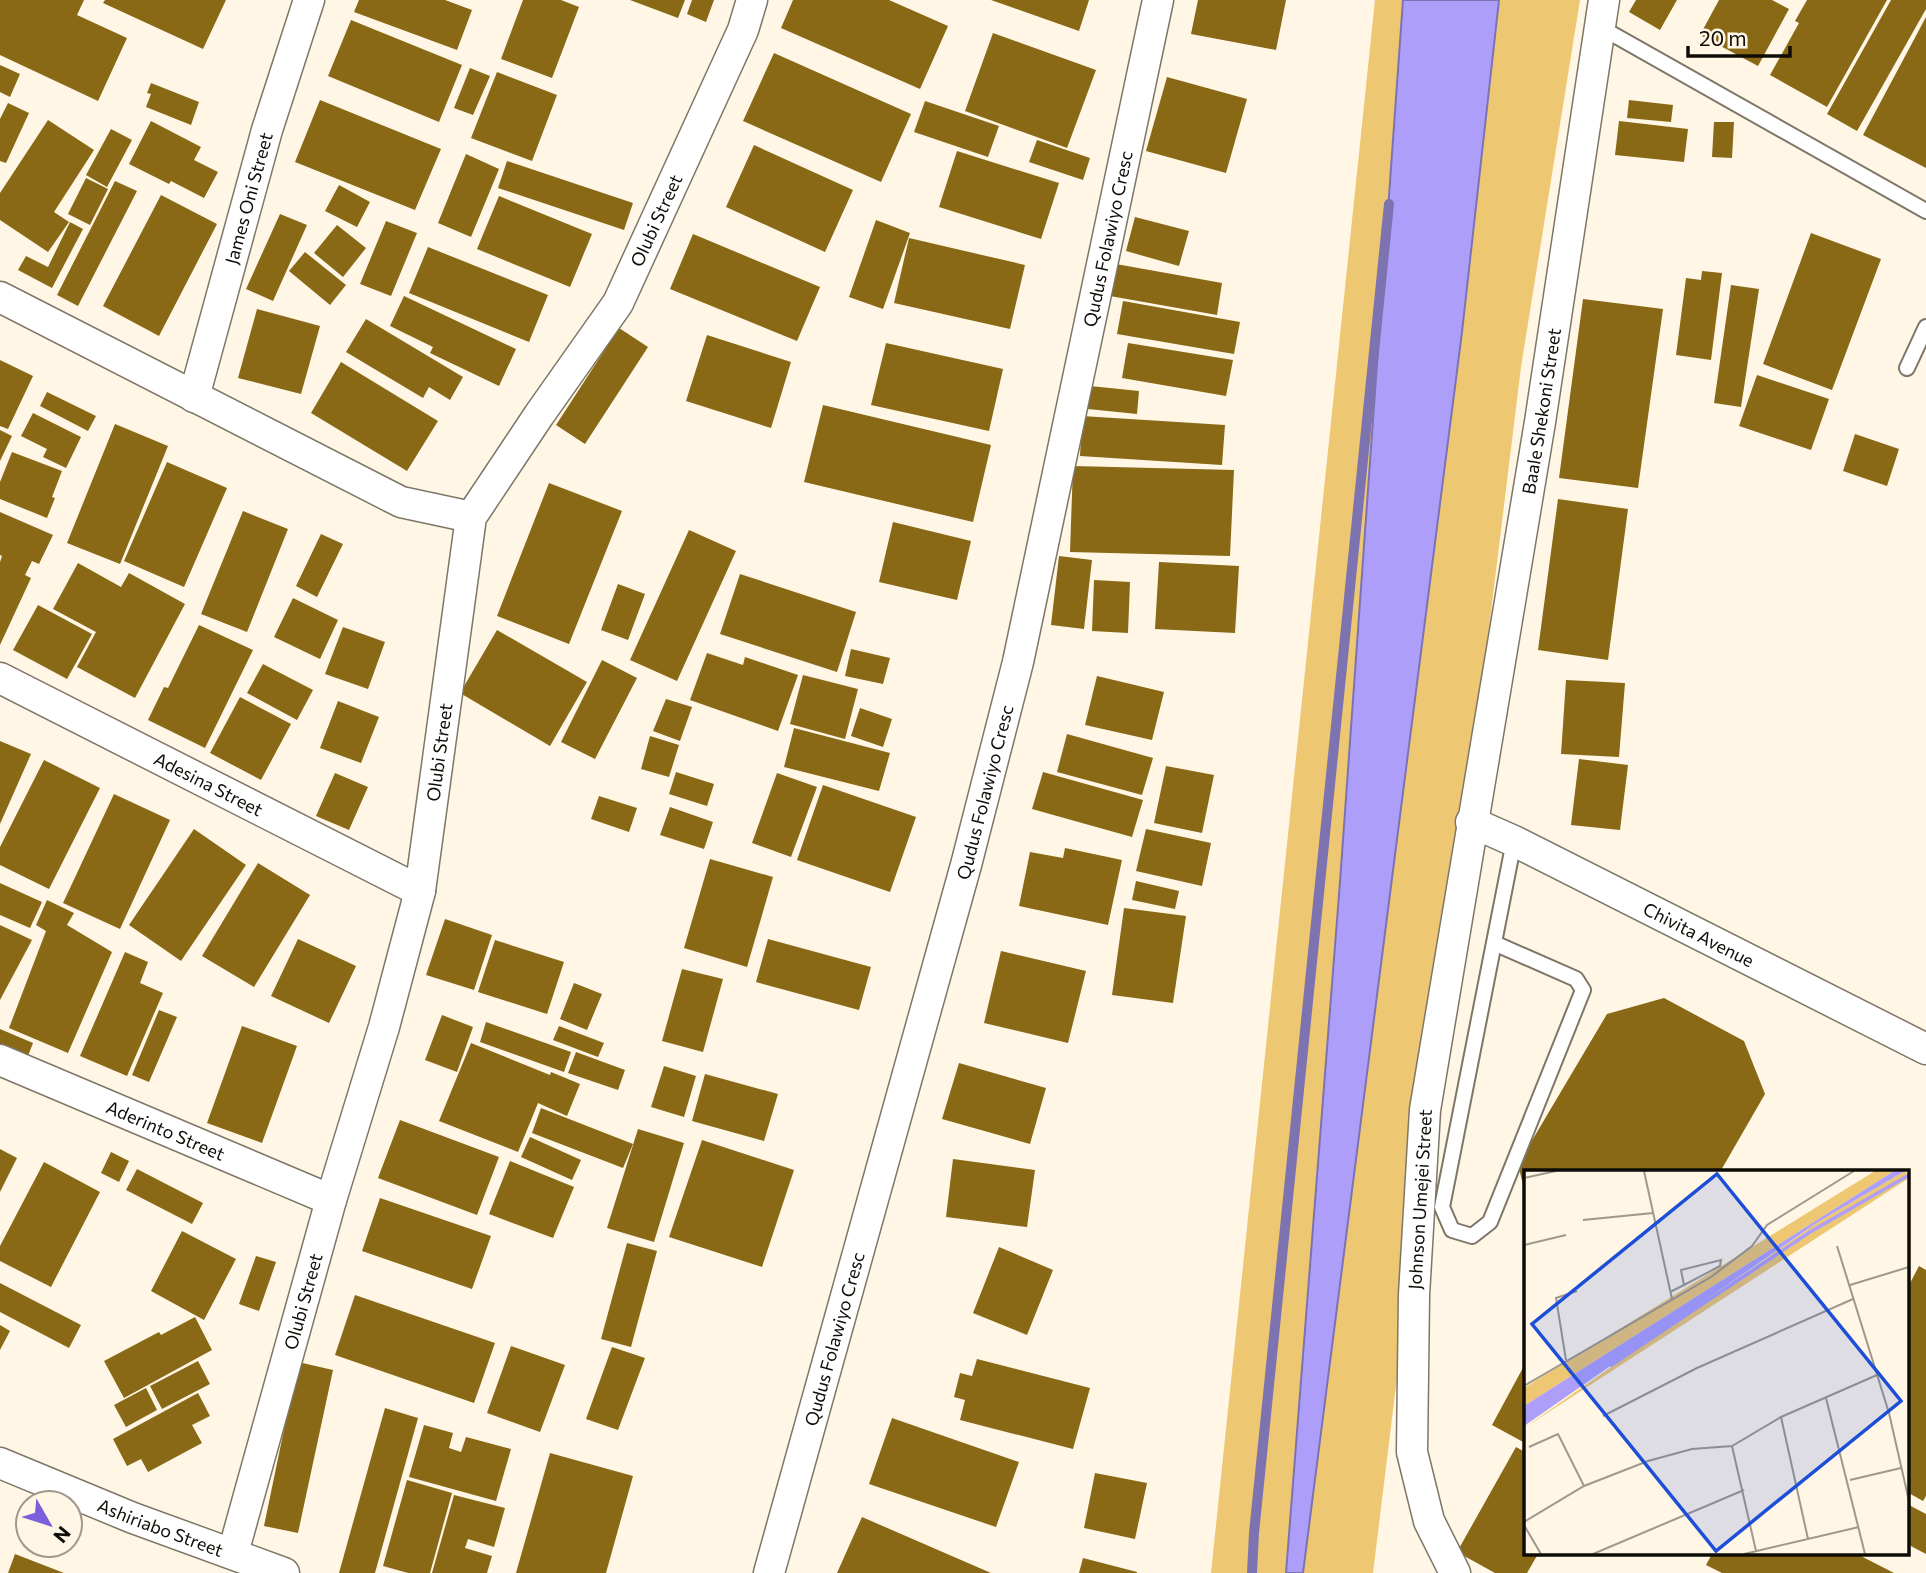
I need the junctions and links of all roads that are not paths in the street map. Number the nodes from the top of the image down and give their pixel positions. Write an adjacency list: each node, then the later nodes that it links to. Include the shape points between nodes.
1 (309, 0): 9 (street, James Oni Street, via 267,130)
2 (752, 0): 10 (street, Olubi Street, via 743,30 618,303)
3 (1158, 0): 22 (street, Qudus Folawiyo Cresc, via 1014,676)
4 (1602, 13): 5 (lane); 12 (street, Baale Shekoni Street, via 1540,422)
5 (1926, 211)
6 (0, 297): 9 (street)
7 (1926, 327): 8 (lane)
8 (1907, 368)
9 (194, 397): 10 (street, via 401,502)
10 (471, 517): 14 (street, Olubi Street)
11 (0, 678): 14 (street, Adesina Street)
12 (1471, 822): 13 (street, Chivita Avenue); 23 (street, Johnson Umejei Street, via 1425,1110 1414,1295 1412,1452 1429,1521)
13 (1514, 841): 15 (lane); 16 (street, Chivita Avenue)
14 (419, 891): 18 (street, Olubi Street, via 384,1027)
15 (1494, 943): 15 (lane, via 1442,1207 1452,1230 1472,1236 1490,1222 1583,990 1576,979)
16 (1926, 1049)
17 (0, 1060): 18 (street, Aderinto Street)
18 (331, 1200): 20 (street, Olubi Street)
19 (0, 1463): 20 (street, Ashiriabo Street)
20 (233, 1553): 21 (street, Ashiriabo Street)
21 (284, 1573)
22 (769, 1573)
23 (1455, 1573)

